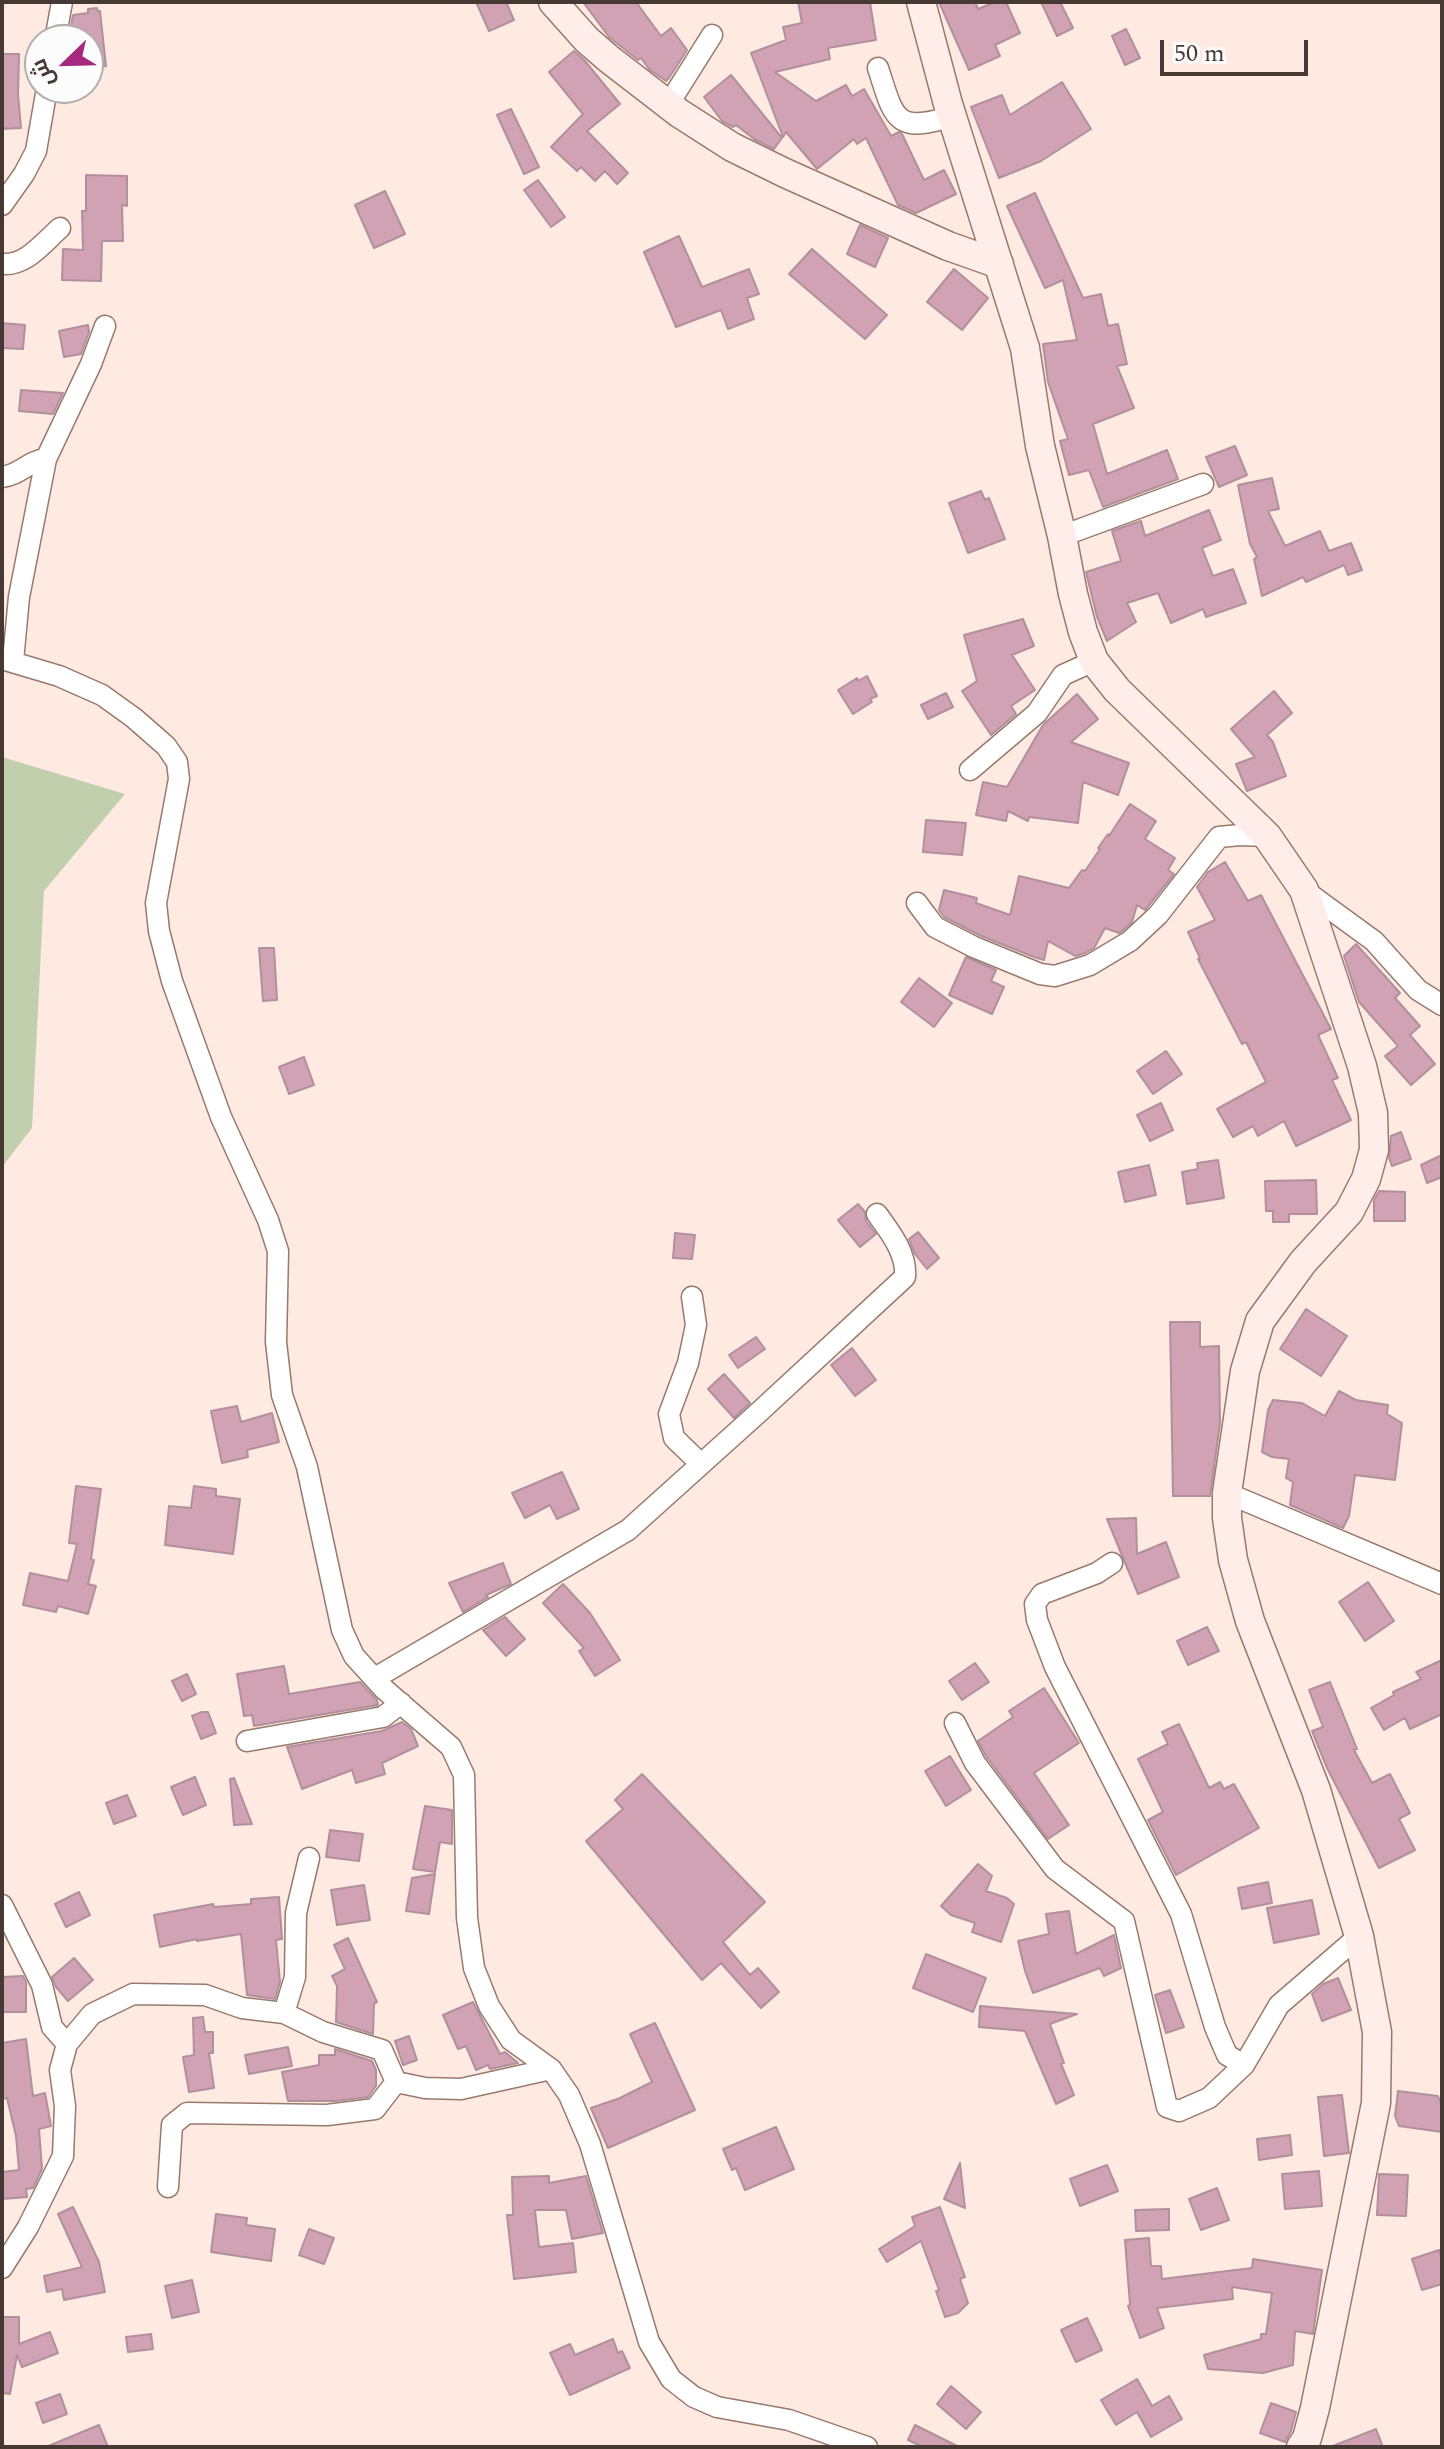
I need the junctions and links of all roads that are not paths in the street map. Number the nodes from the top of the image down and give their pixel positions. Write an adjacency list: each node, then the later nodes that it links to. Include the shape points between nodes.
1 (62, 2): 4 (street)
2 (553, 2): 8 (main road, via 587,40)
3 (921, 2): 9 (main road)
4 (58, 24)
5 (712, 35): 8 (street)
6 (878, 68): 9 (street, via 892,111 902,121 928,124)
7 (44, 104): 10 (street, via 36,151)
8 (668, 105): 13 (main road, via 732,147 785,173)
9 (952, 116): 13 (main road)
10 (2, 205)
11 (60, 228): 12 (street, via 23,262)
12 (2, 264)
13 (999, 264): 18 (main road, via 1025,348 1040,446)
14 (105, 326): 15 (street)
15 (46, 459): 16 (street); 19 (street)
16 (2, 477)
17 (1203, 484): 18 (street)
18 (1062, 536): 20 (main road)
19 (7, 660): 32 (street, via 102,695 166,746 177,762 179,779 156,903 159,931 221,1117 278,1251 276,1342 282,1395 307,1467 342,1630 354,1656)
20 (1094, 661): 21 (street, via 1063,675 1037,713); 22 (main road, via 1117,690)
21 (970, 770)
22 (1267, 836): 23 (main road); 24 (street, via 1219,837 1158,915 1130,941 1090,965 1055,976 935,927)
23 (1304, 890): 25 (street, via 1374,941 1418,990); 29 (main road, via 1362,1066 1373,1113 1374,1150 1349,1212 1303,1262 1260,1321 1245,1371)
24 (917, 903)
25 (1442, 1005)
26 (877, 1214): 28 (street, via 906,1264 905,1277)
27 (692, 1297): 28 (street, via 696,1325 669,1414 674,1438)
28 (701, 1464): 32 (street, via 628,1530)
29 (1227, 1493): 31 (street); 38 (main road, via 1233,1560 1250,1621 1316,1790)
30 (1112, 1563): 41 (street, via 1042,1594 1035,1604 1037,1620 1055,1667 1181,1914 1227,2055)
31 (1442, 1584)
32 (375, 1678): 33 (street)
33 (401, 1703): 35 (street, via 383,1717); 42 (street, via 451,1747 464,1775 467,1918 474,1968 489,2006 511,2040)
34 (955, 1723): 41 (street, via 975,1763 1055,1869 1124,1921 1167,2107 1179,2111 1209,2098)
35 (247, 1741)
36 (309, 1858): 39 (street, via 296,1913 295,1977)
37 (2, 1905): 40 (street, via 42,1985 52,2027)
38 (1359, 1936): 41 (street, via 1279,2005); 47 (main road, via 1377,2032 1376,2103 1315,2408)
39 (284, 2013): 40 (street, via 242,2008 205,1995 133,1994 92,2014); 43 (street, via 382,2050)
40 (67, 2044): 45 (street, via 60,2070 63,2156)
41 (1244, 2065)
42 (551, 2069): 43 (street, via 461,2089); 46 (street, via 590,2144 649,2342 671,2379 717,2407 789,2420)
43 (396, 2082): 44 (street, via 375,2109 327,2115 187,2113 172,2125)
44 (168, 2187)
45 (2, 2268)
46 (867, 2447)
47 (1301, 2447)

